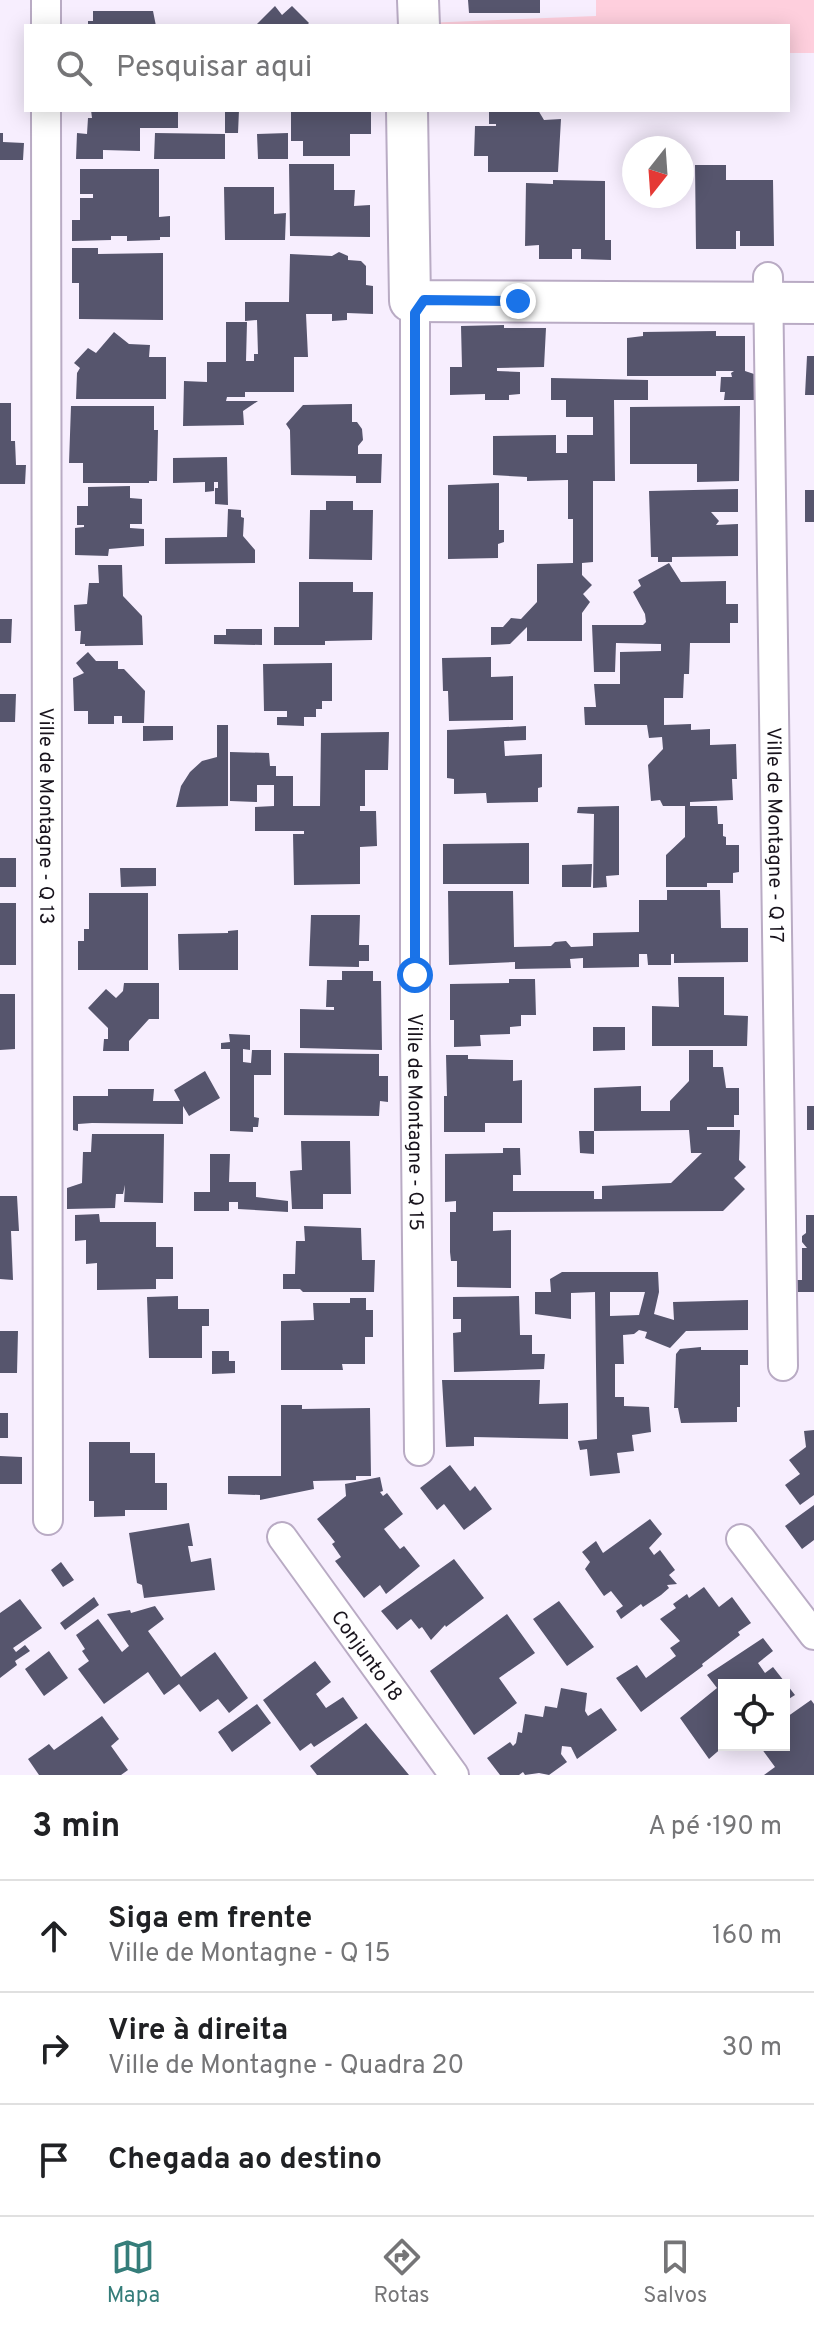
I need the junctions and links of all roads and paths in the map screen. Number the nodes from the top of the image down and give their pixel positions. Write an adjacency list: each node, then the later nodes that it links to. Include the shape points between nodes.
1 (46, 0): 4 (street)
2 (405, 0): 5 (street)
3 (418, 0): 6 (street)
4 (46, 24)
5 (406, 24)
6 (419, 24)
7 (46, 112): 16 (street, Ville de Montagne - Q 13)
8 (407, 112): 12 (street)
9 (422, 112): 12 (street)
10 (814, 276): 11 (street)
11 (768, 290): 12 (street); 13 (street); 14 (street, Ville de Montagne - Q 17)
12 (418, 295): 15 (street, Ville de Montagne - Q 15)
13 (814, 303)
14 (783, 1366)
15 (419, 1451)
16 (48, 1520)
17 (282, 1537): 20 (street, Conjunto 18)
18 (741, 1539): 19 (street)
19 (814, 1635)
20 (454, 1775)

